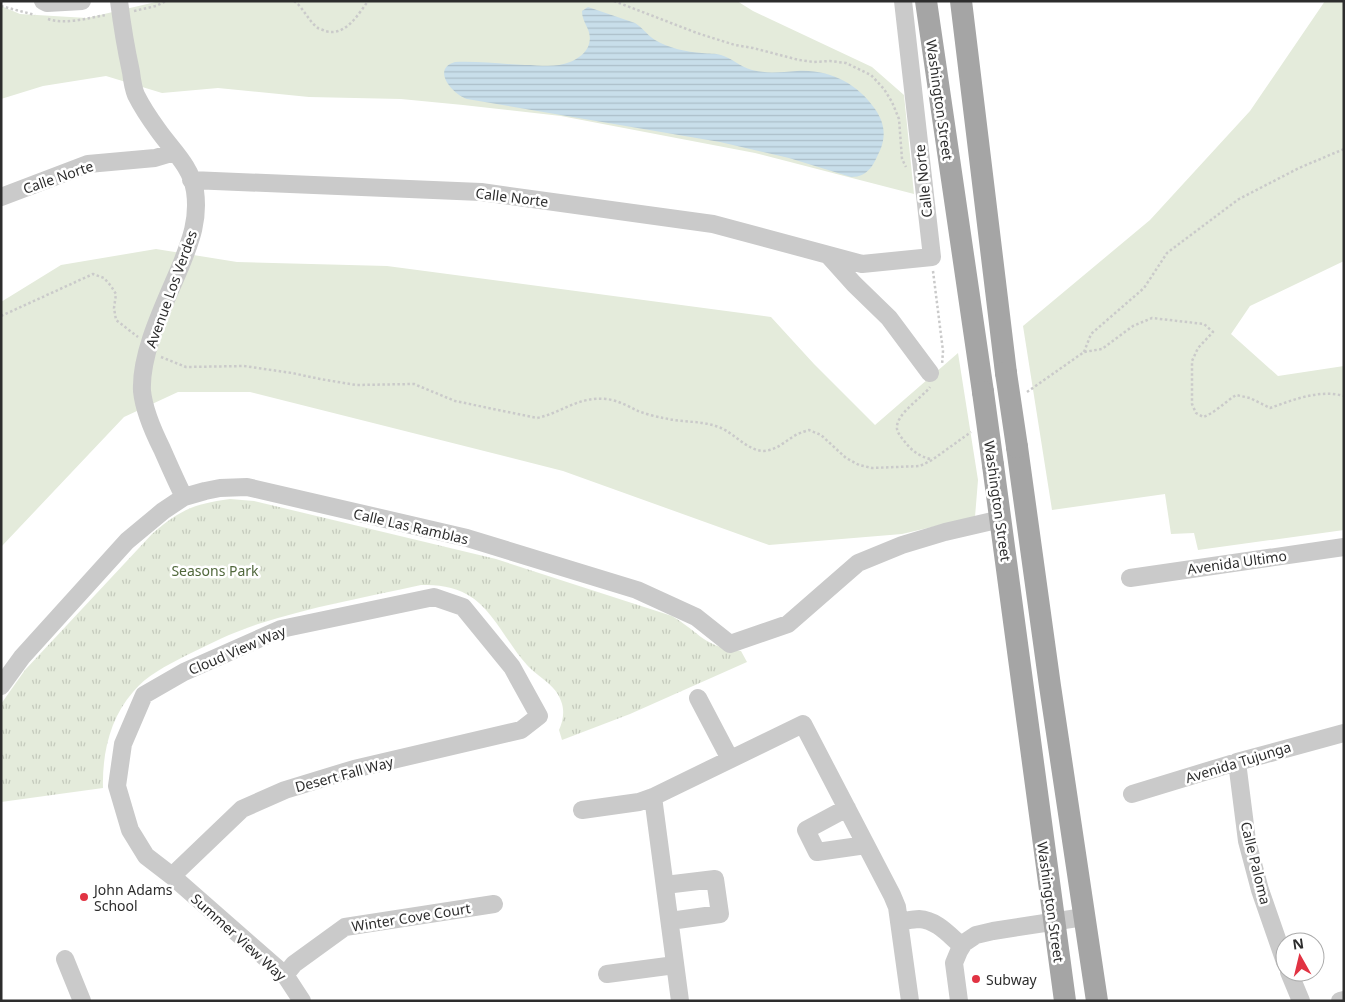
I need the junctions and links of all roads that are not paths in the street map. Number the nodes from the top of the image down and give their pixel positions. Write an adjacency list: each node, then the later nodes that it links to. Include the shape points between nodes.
1 (43, 1): 2 (street)
2 (82, 1)
3 (119, 1): 7 (street, Avenue Los Verdes, via 135,93)
4 (903, 1): 10 (street, Calle Norte, via 932,257 862,264)
5 (926, 1): 13 (main road, Washington Street, bridge)
6 (961, 1): 30 (main road, Washington Street, bridge, via 1006,373)
7 (175, 152): 8 (street, Avenue Los Verdes); 9 (street, Calle Norte, via 155,158 88,164)
8 (191, 180): 10 (street, Calle Norte, via 481,192 713,224); 12 (street, Avenue Los Verdes, via 195,190 195,223 154,331 142,390 152,428)
9 (1, 197)
10 (828, 255): 11 (street, via 889,318)
11 (930, 372)
12 (184, 497): 13 (street, Calle Las Ramblas, via 220,488 247,487 467,538 637,590 696,617 730,644 788,624 858,563 902,545); 16 (street, Calle Las Ramblas, via 127,541 22,657)
13 (1001, 519): 33 (main road, Washington Street)
14 (1344, 547): 15 (street, Avenida Ultimo)
15 (1130, 578)
16 (1, 686)
17 (698, 698): 20 (street)
18 (540, 716): 27 (street, Desert Fall Way, via 521,730 354,769 285,790 242,810); 27 (street, Cloud View Way, via 512,667 463,607 434,597 281,629 184,672 144,695 123,744 118,786 130,830 146,856)
19 (1344, 733): 21 (street, Avenida Tujunga)
20 (730, 759): 23 (street); 24 (street, via 803,724)
21 (1237, 762): 22 (street, Avenida Tujunga); 34 (street, Calle Paloma, via 1247,841)
22 (1132, 794)
23 (653, 797): 25 (street); 28 (street)
24 (847, 808): 26 (street); 26 (street, via 806,830 817,852)
25 (582, 810)
26 (866, 845): 32 (street, via 892,895)
27 (172, 876): 39 (street, Summer View Way)
28 (665, 885): 31 (street); 31 (street, via 715,879 720,914)
29 (494, 904): 39 (street, Winter Cove Court, via 345,927 294,964)
30 (1084, 917): 33 (street); 48 (main road, Washington Street)
31 (670, 921): 37 (street)
32 (900, 922): 35 (street, via 929,920); 45 (street)
33 (1053, 922): 35 (street, via 976,935); 47 (main road, Washington Street)
34 (1275, 933)
35 (962, 946): 46 (street, via 954,963)
36 (65, 959): 42 (street)
37 (675, 965): 38 (street); 44 (street)
38 (607, 974)
39 (285, 975): 43 (street, Summer View Way)
40 (1293, 982): 49 (street)
41 (1344, 1000): 50 (street)
42 (82, 1001)
43 (302, 1001)
44 (680, 1001)
45 (910, 1001)
46 (959, 1001)
47 (1065, 1001)
48 (1096, 1001)
49 (1301, 1001)
50 (1340, 1001)

